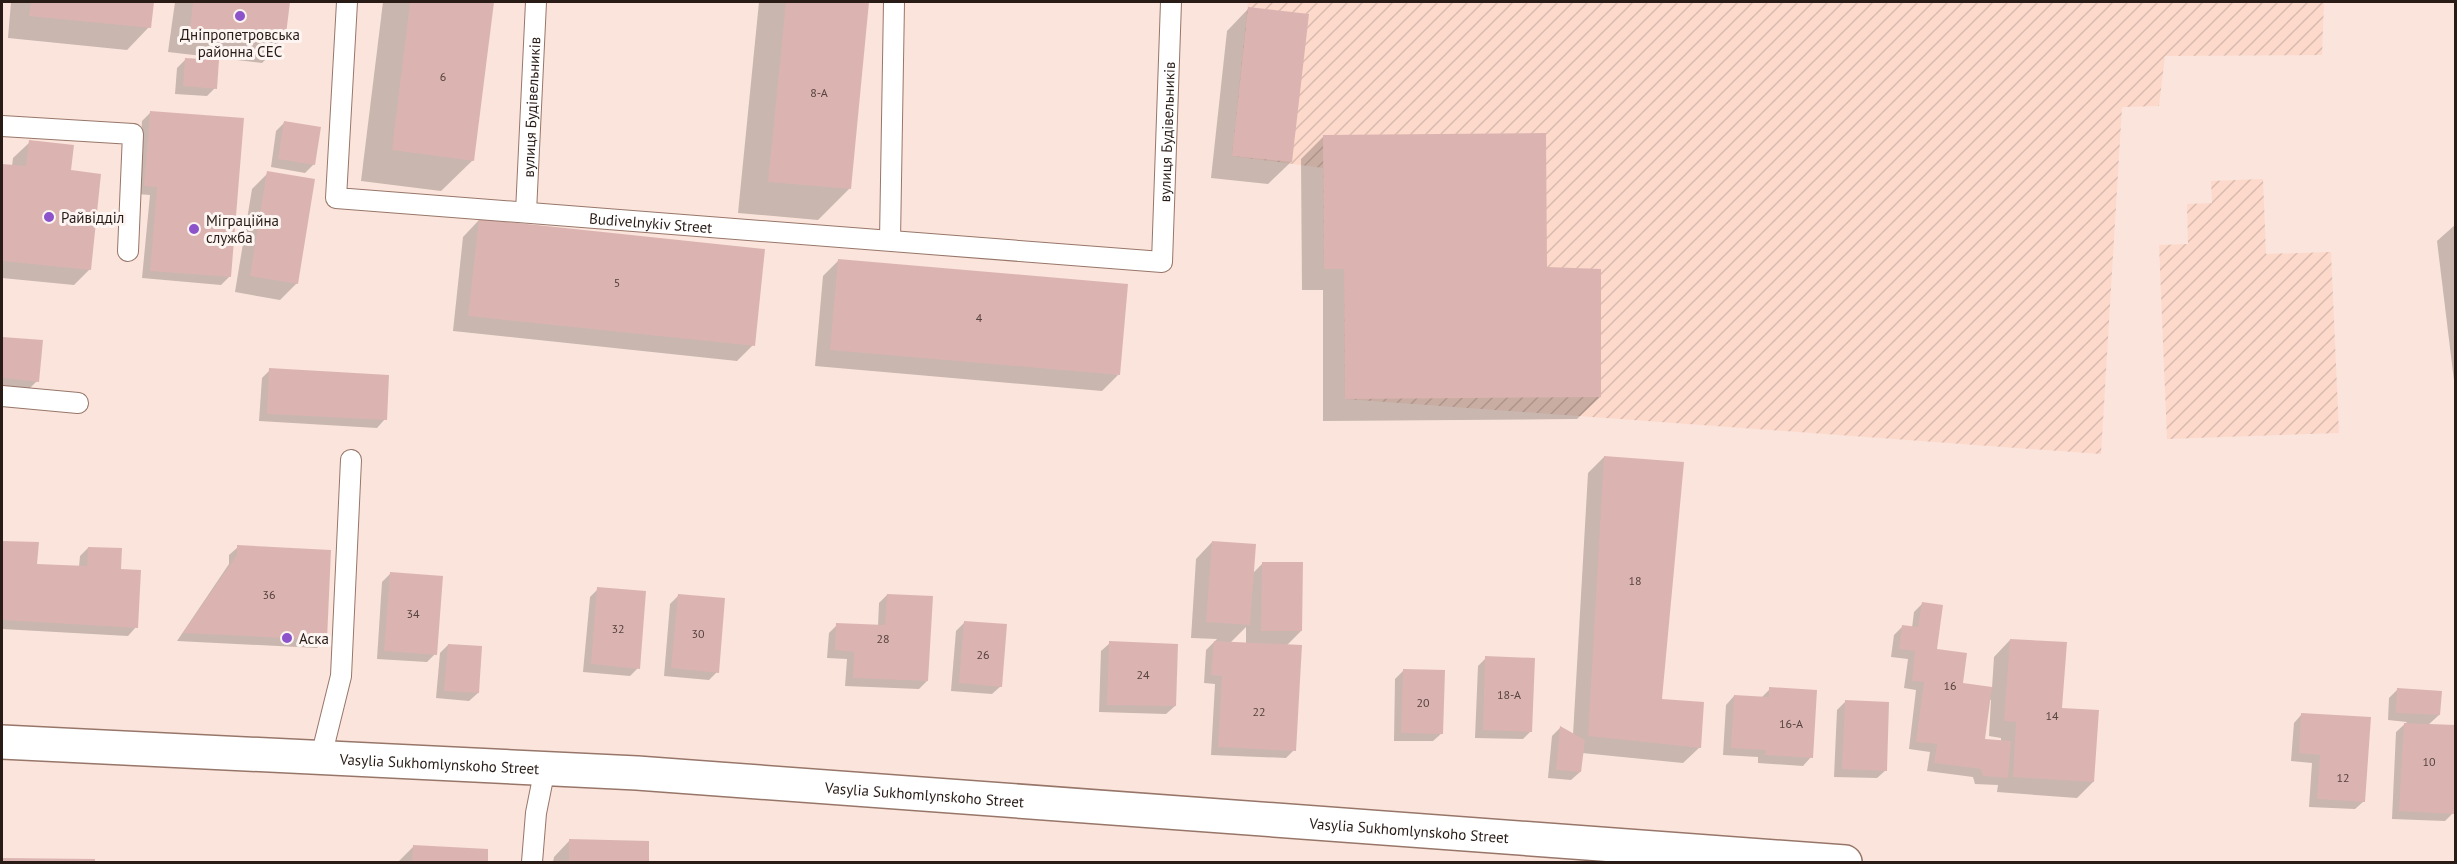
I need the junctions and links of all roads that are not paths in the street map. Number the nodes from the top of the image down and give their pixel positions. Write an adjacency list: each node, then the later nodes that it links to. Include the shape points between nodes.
1 (347, 2): 6 (lane, Budivelnykiv Street, via 336,198)
2 (536, 2): 6 (lane, вулиця Будівельників)
3 (894, 2): 7 (lane)
4 (1172, 2): 7 (lane, вулиця Будівельників, via 1162,262)
5 (2, 126): 8 (lane, via 133,134)
6 (526, 212): 7 (lane, Budivelnykiv Street)
7 (890, 240)
8 (128, 251)
9 (2, 396): 10 (lane)
10 (78, 403)
11 (351, 460): 13 (lane, via 341,676)
12 (2, 742): 13 (main road, Vasylia Sukhomlynskoho Street)
13 (321, 757): 14 (main road, Vasylia Sukhomlynskoho Street)
14 (546, 768): 15 (lane, via 536,813); 16 (main road, Vasylia Sukhomlynskoho Street)
15 (532, 862)
16 (1845, 862)

